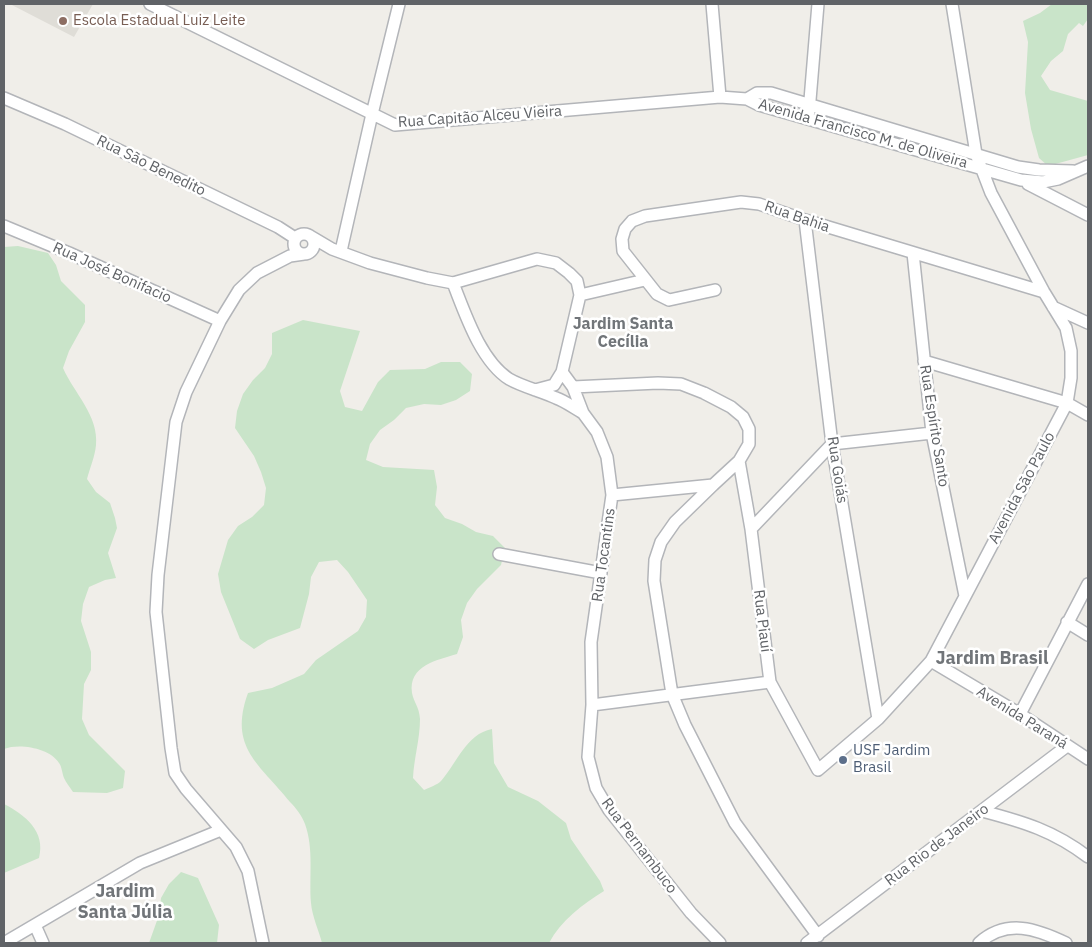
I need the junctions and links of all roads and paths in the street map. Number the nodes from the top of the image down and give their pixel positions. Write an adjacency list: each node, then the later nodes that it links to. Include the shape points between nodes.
1 (150, 4): 10 (street, Rua Capitão Alceu Vieira)
2 (399, 4): 10 (street)
3 (712, 4): 6 (street)
4 (818, 4): 9 (street)
5 (952, 4): 12 (street, Avenida São Paulo)
6 (720, 97): 8 (street, Rua Capitão Alceu Vieira); 10 (street, Rua Capitão Alceu Vieira, via 395,125)
7 (4, 98): 22 (street, Rua São Benedito, via 74,128 278,227)
8 (747, 99): 9 (street, Avenida Francisco M. de Oliveira, via 757,93 771,93); 11 (street, Avenida Francisco M. de Oliveira)
9 (810, 104): 11 (street); 12 (street, Avenida Francisco M. de Oliveira)
10 (372, 114): 23 (street)
11 (808, 119): 15 (street, Avenida Francisco M. de Oliveira)
12 (976, 154): 14 (street, Avenida Francisco M. de Oliveira); 15 (street, Avenida São Paulo)
13 (1088, 166): 16 (street, Avenida Francisco M. de Oliveira)
14 (1023, 167): 16 (street, Avenida Francisco M. de Oliveira); 17 (street)
15 (981, 169): 17 (street, Avenida Francisco M. de Oliveira); 29 (street, Avenida São Paulo)
16 (1074, 171): 17 (street, Avenida Francisco M. de Oliveira, via 1043,182)
17 (1022, 180): 18 (street)
18 (1088, 215)
19 (805, 220): 25 (street, Rua Bahia); 26 (street, Rua Bahia, via 759,204 742,202 644,216 632,221 622,239 623,251); 42 (street, Rua Goiás)
20 (4, 226): 32 (street, Rua José Bonifacio)
21 (310, 236): 22 (street, via 302,234); 23 (street); 24 (street, via 314,243)
22 (293, 247): 24 (street); 32 (street, via 239,290)
23 (336, 250): 24 (street); 27 (street, via 370,263)
24 (308, 253)
25 (913, 254): 29 (street, Rua Bahia); 34 (street, Rua Espírito Santo)
26 (645, 280): 28 (street, Rua Bahia, via 656,294 669,300); 30 (street)
27 (453, 283): 30 (street, via 538,259 556,264 570,273 577,281); 37 (street, Rua Tocantins, via 483,351 508,379)
28 (715, 290)
29 (1044, 292): 31 (street, Avenida São Paulo)
30 (580, 295): 35 (street)
31 (1053, 307): 33 (street); 38 (street, Avenida São Paulo, via 1066,328 1072,351)
32 (220, 320): 63 (street, via 186,392 176,422 156,612 176,773)
33 (1088, 323)
34 (924, 361): 38 (street); 41 (street, Rua Espírito Santo)
35 (562, 372): 36 (street, Rua Tocantins); 37 (street, via 554,385)
36 (573, 387): 39 (street, Rua Tocantins); 43 (street, via 681,384 704,393 743,417 749,429 748,444)
37 (535, 390): 39 (street, Rua Tocantins, via 558,398)
38 (1067, 403): 40 (street); 50 (street, Avenida São Paulo)
39 (583, 413): 45 (street, Rua Tocantins, via 597,432 607,457)
40 (1088, 415)
41 (932, 433): 42 (street); 50 (street, Rua Espírito Santo)
42 (832, 444): 46 (street); 58 (street, Rua Goiás)
43 (739, 461): 44 (street); 46 (street, Rua Piauí)
44 (713, 485): 45 (street); 55 (street, via 675,522 661,542 655,560 654,581)
45 (612, 495): 48 (street, Rua Tocantins)
46 (751, 529): 54 (street, Rua Piauí)
47 (499, 554): 48 (street)
48 (601, 573): 56 (street, Rua Tocantins, via 591,642)
49 (1088, 584): 51 (street)
50 (965, 596): 53 (street, Avenida São Paulo)
51 (1067, 622): 52 (street); 57 (street)
52 (1088, 634)
53 (931, 661): 57 (street, Avenida Paraná); 58 (street, Avenida São Paulo)
54 (770, 682): 55 (street); 61 (street, Rua Piauí)
55 (672, 694): 56 (street); 66 (street, via 735,823)
56 (592, 705): 70 (street, Rua Pernambuco, via 588,756 596,788 608,810 691,913)
57 (1020, 714): 59 (street, Avenida Paraná)
58 (878, 719): 61 (street, Avenida São Paulo)
59 (1067, 746): 60 (street, Avenida Paraná); 62 (street, Rua Rio de Janeiro)
60 (1088, 759)
61 (818, 770)
62 (982, 811): 64 (street, via 1023,821 1059,837); 66 (street, Rua Rio de Janeiro)
63 (221, 830): 65 (street, via 140,863); 69 (street, via 236,847 248,871)
64 (1088, 857)
65 (35, 925): 67 (street); 68 (street)
66 (818, 936): 71 (street, Rua Rio de Janeiro)
67 (4, 943)
68 (43, 943)
69 (263, 943)
70 (720, 943)
71 (807, 943)
72 (979, 943): 73 (street, via 991,934 1032,928)
73 (1066, 943)

